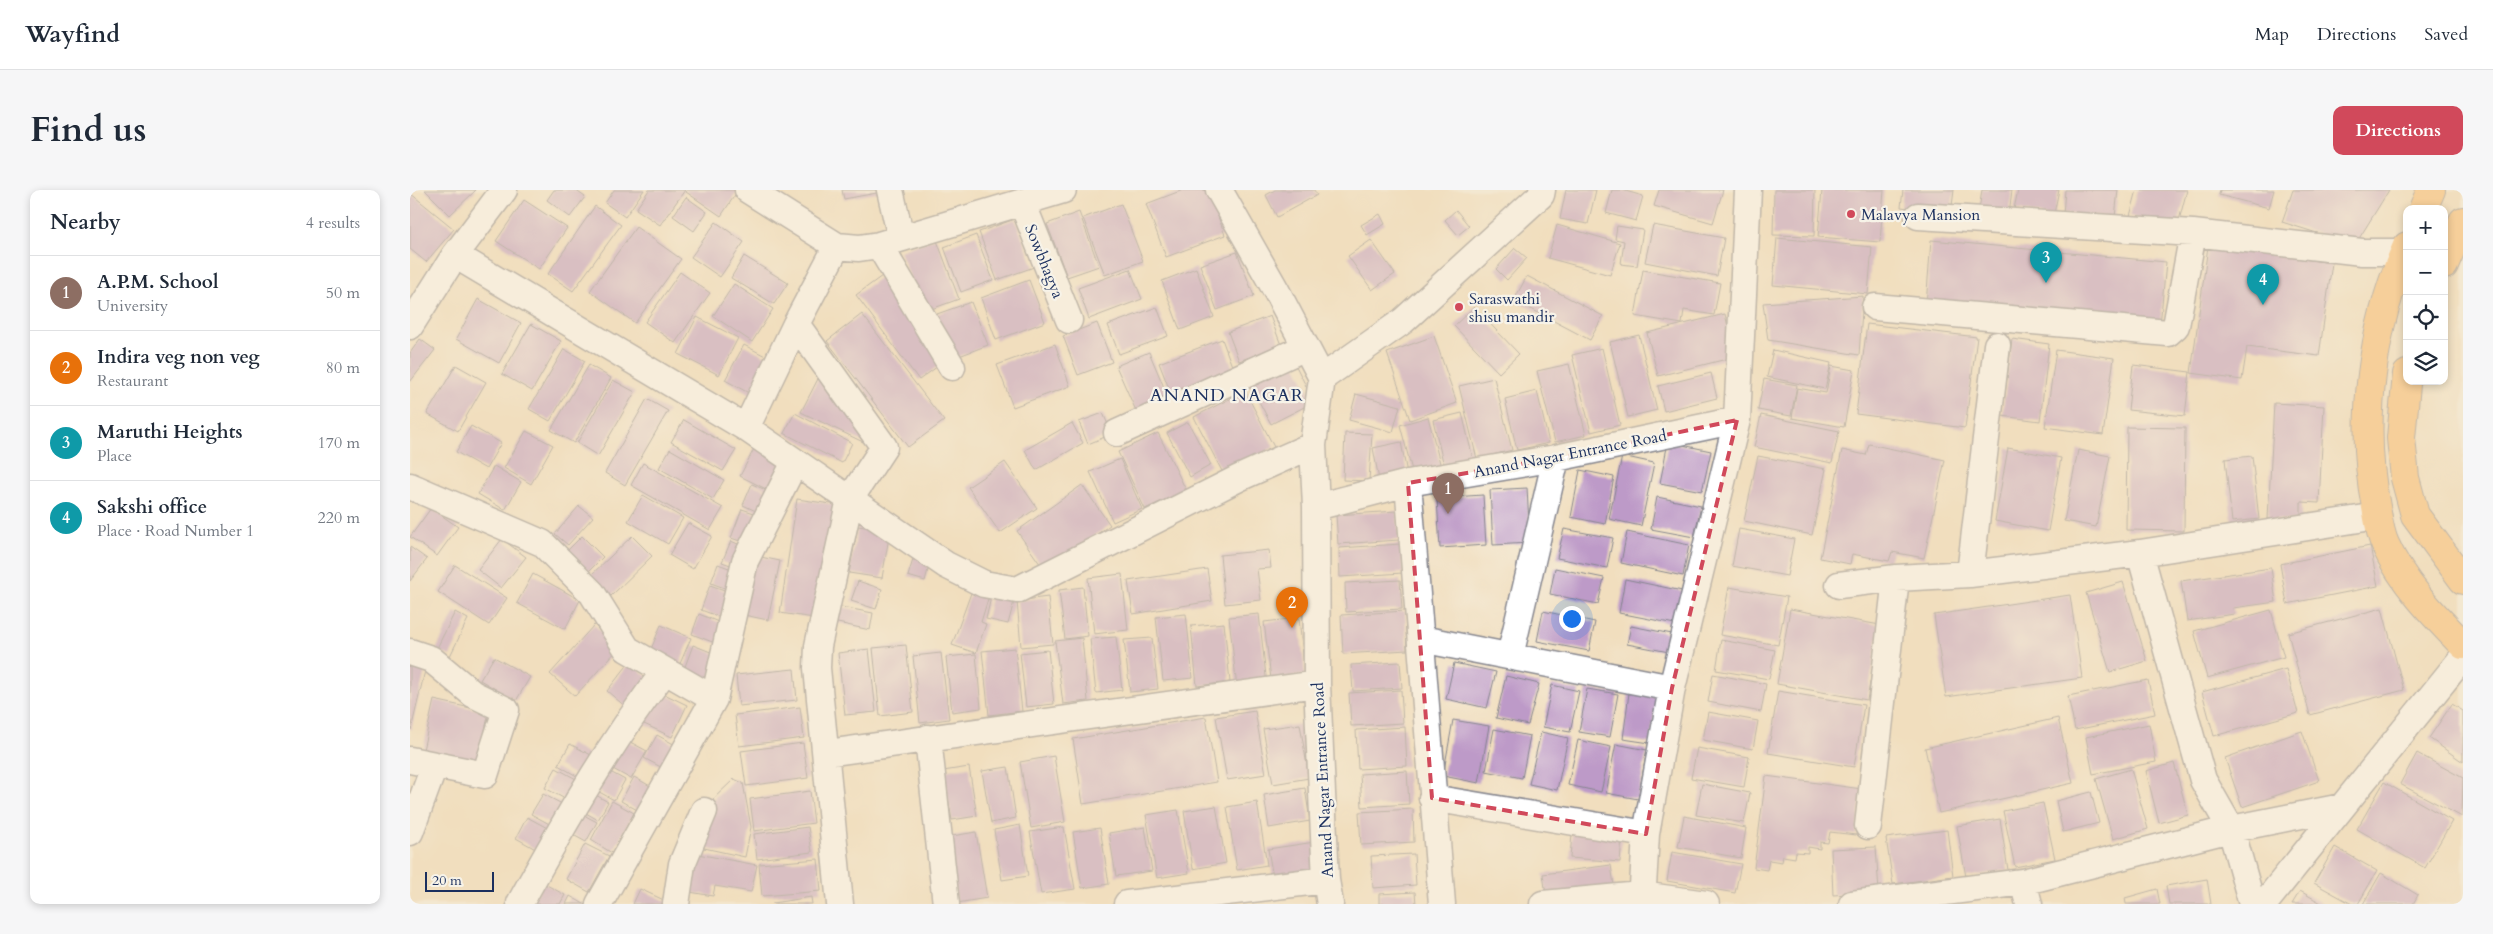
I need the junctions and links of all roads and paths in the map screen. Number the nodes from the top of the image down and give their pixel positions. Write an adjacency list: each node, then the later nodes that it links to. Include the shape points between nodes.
1 (504, 190): 16 (street)
2 (748, 190): 15 (street)
3 (890, 190): 14 (street)
4 (1219, 190): 24 (street)
5 (1542, 190): 26 (street, via 1541,195 1403,321)
6 (1748, 190): 28 (street)
7 (2431, 190): 10 (main road)
8 (1054, 191): 9 (street)
9 (1022, 202): 14 (street); 20 (street, Sowbhagya)
10 (2425, 205)
11 (1918, 216): 13 (street)
12 (2463, 221): 17 (main road)
13 (2193, 233): 18 (street, via 2362,252 2378,264); 19 (street, via 2176,326 2168,332)
14 (890, 242): 15 (street, via 859,248); 25 (street)
15 (837, 246): 21 (street)
16 (455, 255): 22 (street); 29 (street)
17 (2448, 255)
18 (2403, 256): 38 (main road, via 2384,316 2368,403 2370,475)
19 (1875, 307)
20 (1069, 320)
21 (796, 324): 29 (street); 36 (street, via 884,448)
22 (410, 326)
23 (1997, 345): 40 (street)
24 (1306, 347): 26 (street); 30 (street)
25 (952, 367)
26 (1322, 378): 31 (street, Anand Nagar Entrance Road)
27 (2406, 385): 42 (main road, via 2401,438 2405,478 2415,514)
28 (1737, 420): 32 (street, Anand Nagar Entrance Road); 51 (street)
29 (746, 428): 33 (street)
30 (1117, 433)
31 (1313, 445): 36 (street, via 1239,478 1017,590 984,584 946,565); 37 (street, Anand Nagar Entrance Road)
32 (1556, 458): 34 (street, Anand Nagar Entrance Road); 47 (street)
33 (795, 462): 36 (street); 52 (street, via 745,561)
34 (1408, 483): 37 (street, Anand Nagar Entrance Road); 44 (street)
35 (410, 486): 49 (street, via 542,543 592,593 627,649)
36 (850, 499): 54 (street, via 818,646 817,668)
37 (1316, 507): 50 (street, Anand Nagar Entrance Road)
38 (2378, 516): 39 (street); 45 (main road, via 2384,542 2409,587)
39 (2140, 553): 40 (street); 60 (street, via 2203,780)
40 (1970, 574): 41 (street)
41 (1896, 578): 43 (street); 59 (street)
42 (2463, 580)
43 (1839, 585)
44 (1421, 639): 47 (street); 56 (street)
45 (2463, 645)
46 (410, 652): 55 (street, via 432,659 473,694 506,710 485,775)
47 (1510, 656): 51 (street)
48 (2463, 657): 57 (street)
49 (665, 671): 52 (street); 66 (street, via 622,728 573,806)
50 (1317, 684): 53 (street); 63 (street, Anand Nagar Entrance Road)
51 (1672, 688): 62 (street)
52 (714, 699): 67 (street)
53 (928, 738): 54 (street); 70 (street)
54 (827, 753): 69 (street)
55 (422, 764): 61 (street)
56 (1432, 798): 62 (street); 72 (street)
57 (2342, 806): 60 (street); 77 (street)
58 (704, 811): 68 (street, via 682,864)
59 (1868, 826)
60 (2231, 829): 64 (street); 76 (street)
61 (410, 832)
62 (1646, 834): 65 (street)
63 (1328, 892): 71 (street)
64 (2026, 893): 75 (street)
65 (1642, 899): 73 (street); 74 (street)
66 (520, 903)
67 (599, 904)
68 (676, 904)
69 (840, 904)
70 (946, 904)
71 (1127, 904)
72 (1442, 904)
73 (1543, 904)
74 (1706, 904)
75 (1852, 904)
76 (2252, 904)
77 (2264, 904)

